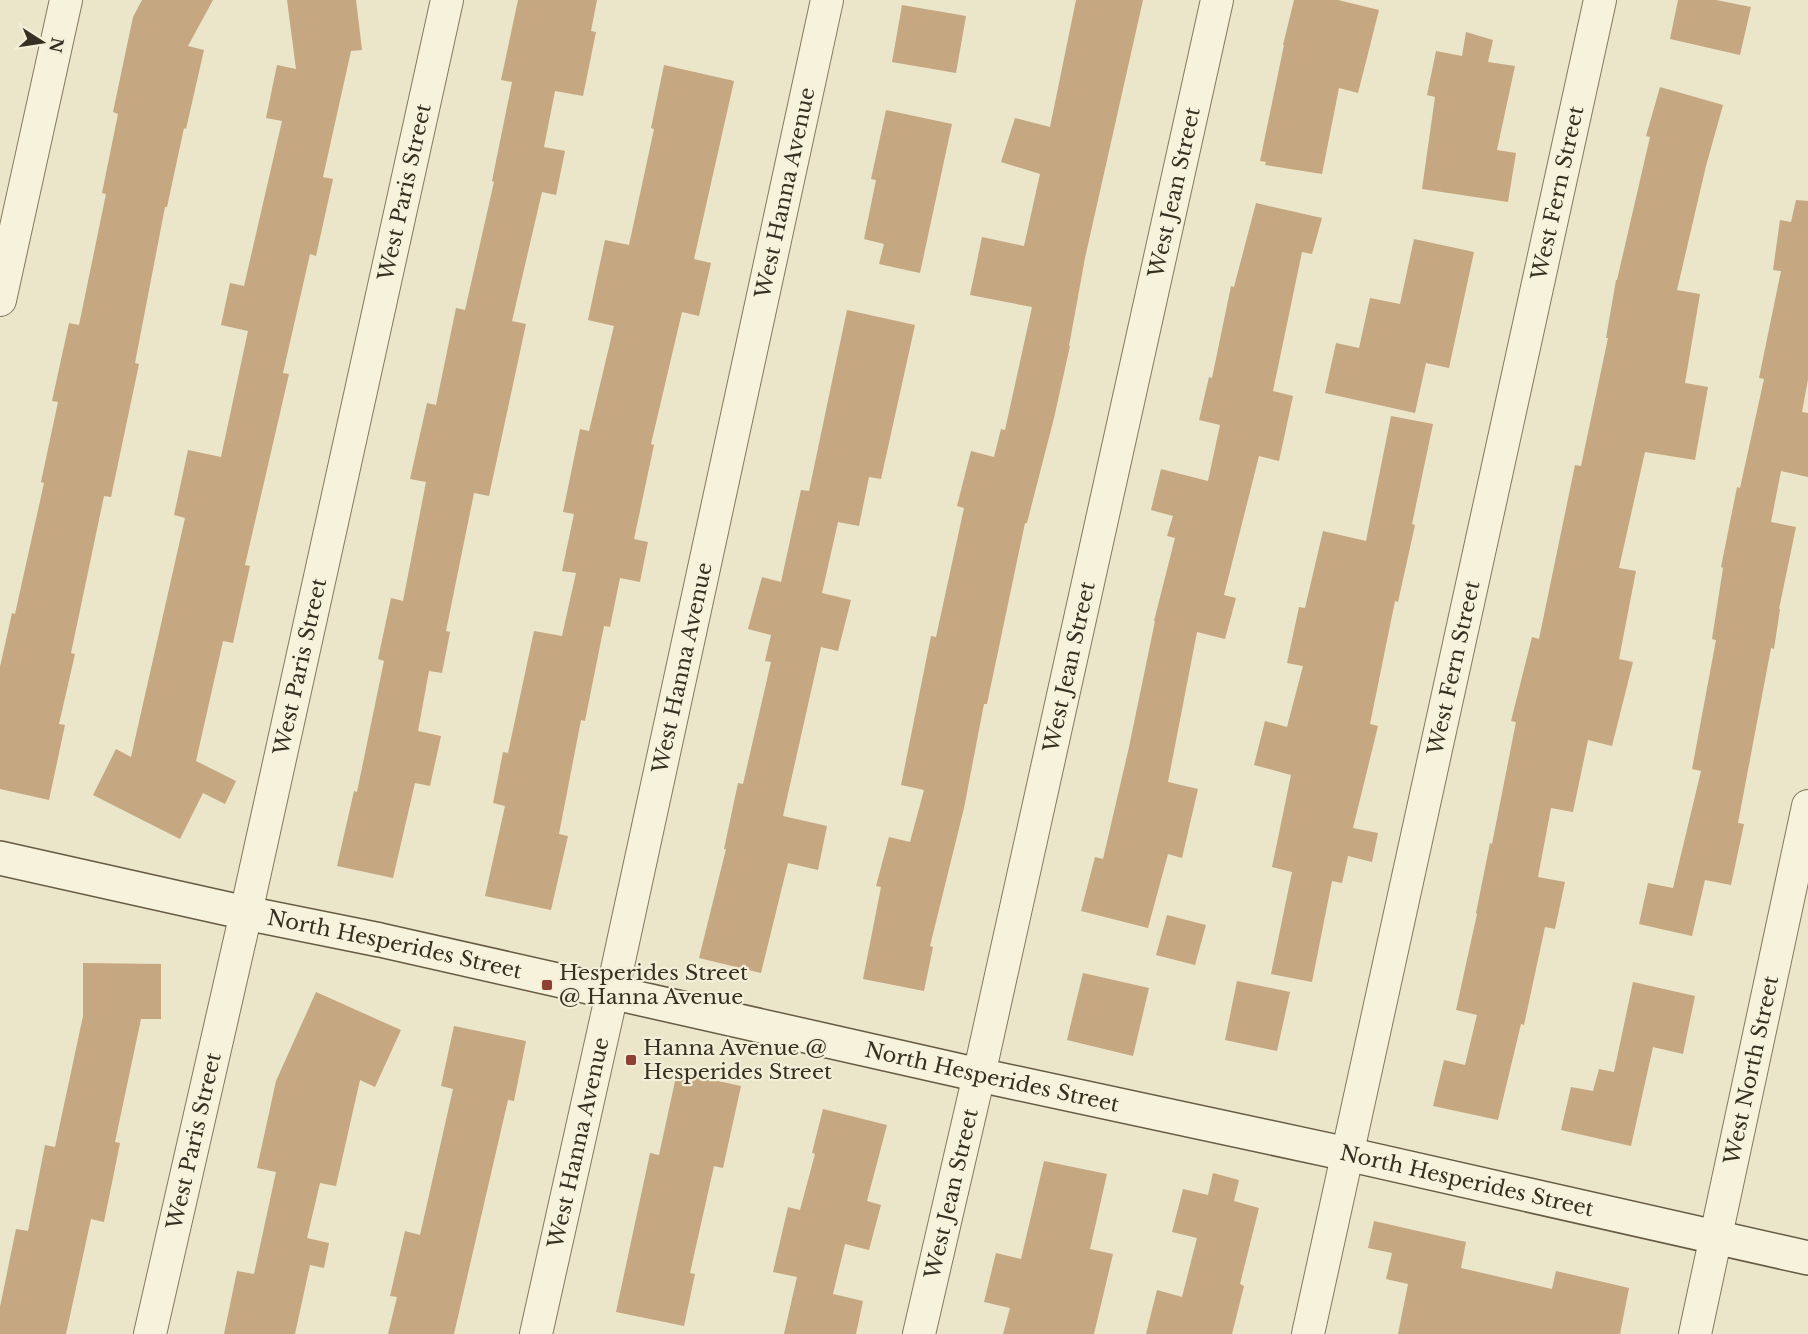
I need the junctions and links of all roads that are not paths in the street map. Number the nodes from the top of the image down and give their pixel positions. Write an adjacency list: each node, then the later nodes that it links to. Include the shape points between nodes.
1 (66, 0): 6 (street)
2 (447, 0): 9 (street, West Paris Street)
3 (827, 0): 10 (street, West Hanna Avenue)
4 (1217, 0): 11 (street, West Jean Street)
5 (1600, 0): 12 (street, West Fern Street)
6 (0, 300)
7 (1808, 806): 13 (street, West North Street)
8 (0, 858): 9 (street, North Hesperides Street)
9 (246, 913): 10 (street, North Hesperides Street); 15 (street, West Paris Street)
10 (612, 993): 11 (street, North Hesperides Street); 16 (street, West Hanna Avenue)
11 (980, 1075): 12 (street, North Hesperides Street); 17 (street, West Jean Street)
12 (1347, 1154): 13 (street, North Hesperides Street); 18 (street, West Fern Street)
13 (1715, 1237): 14 (street, North Hesperides Street); 19 (street, West North Street)
14 (1808, 1258)
15 (150, 1334)
16 (536, 1334)
17 (919, 1334)
18 (1308, 1334)
19 (1695, 1334)

